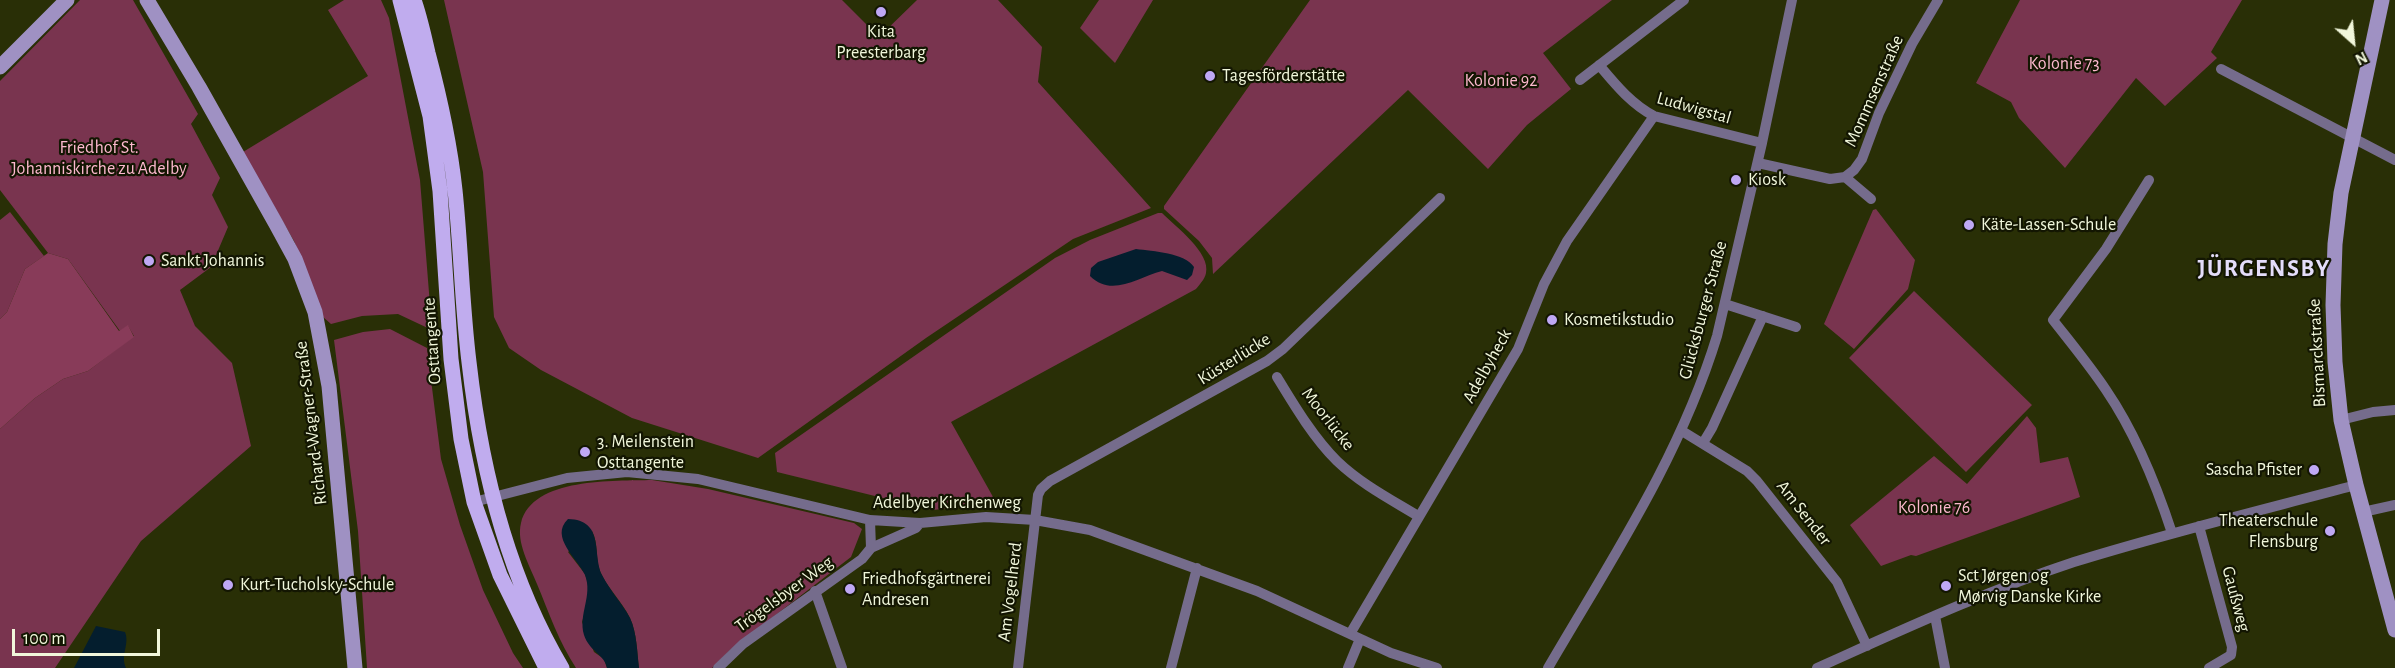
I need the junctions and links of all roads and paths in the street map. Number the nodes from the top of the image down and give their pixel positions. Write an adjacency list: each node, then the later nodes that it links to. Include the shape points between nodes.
1 (67, 0): 10 (street)
2 (147, 0): 48 (street, Richard-Wagner-Straße, via 295,259 315,312 329,386)
3 (400, 0): 32 (main road, Osttangente, via 430,116 440,191 451,359)
4 (414, 0): 31 (main road, Osttangente, via 444,113 455,190 468,361)
5 (1684, 0): 9 (street)
6 (1792, 0): 15 (street, Glücksburger Straße)
7 (1938, 0): 18 (street, Mommsenstraße, via 1895,79 1862,159)
8 (2382, 0): 14 (street, Bismarckstraße)
9 (1599, 65): 12 (street); 13 (street, Ludwigstal, via 1619,89)
10 (0, 67)
11 (2221, 69): 14 (street)
12 (1580, 80)
13 (1654, 116): 15 (street, Ludwigstal); 35 (street, Adelbyheck, via 1567,241 1544,284 1518,349)
14 (2352, 139): 16 (street); 27 (street, Bismarckstraße, via 2334,254 2334,339)
15 (1762, 143): 17 (street, Glücksburger Straße)
16 (2395, 160)
17 (1758, 163): 18 (street, via 1830,179); 22 (street, Glücksburger Straße)
18 (1845, 177): 21 (street)
19 (2149, 180): 40 (street, via 2106,249 2053,320 2121,416 2150,473)
20 (1440, 198): 37 (street, Küsterlücke, via 1267,361 1050,481 1038,495)
21 (1871, 199)
22 (1725, 304): 23 (street); 28 (street, Glücksburger Straße, via 1707,367)
23 (1763, 316): 24 (street); 29 (street)
24 (1796, 327)
25 (1277, 377): 35 (street, Moorlücke, via 1336,460 1366,485)
26 (2395, 410): 27 (street)
27 (2341, 420): 30 (street, Bismarckstraße)
28 (1682, 431): 29 (street, Am Sender); 57 (street, Glücksburger Straße, via 1646,502)
29 (1703, 443): 47 (street, Am Sender, via 1747,471 1764,488 1837,582)
30 (2356, 485): 34 (street, Bismarckstraße); 39 (street)
31 (492, 497): 32 (street, Adelbyer Kirchenweg); 36 (street, Adelbyer Kirchenweg, via 567,478 627,472 698,479); 50 (main road, Osttangente, via 516,569)
32 (474, 502): 49 (main road, Osttangente, via 500,576)
33 (2395, 505): 34 (street)
34 (2363, 512): 45 (street, Bismarckstraße)
35 (1418, 516): 46 (street, Adelbyheck)
36 (870, 520): 38 (street, Adelbyer Kirchenweg); 41 (street)
37 (1035, 520): 38 (street, Adelbyer Kirchenweg, via 986,517); 42 (street, Adelbyer Kirchenweg, via 1090,530); 53 (street, Am Vogelherd)
38 (920, 523): 41 (street, Trögelsbyer Weg)
39 (2199, 526): 40 (street); 60 (street, Gaußweg, via 2232,647 2226,660)
40 (2172, 533): 44 (street, via 2074,563)
41 (871, 548): 43 (street, Trögelsbyer Weg, via 862,559)
42 (1197, 568): 46 (street, Adelbyer Kirchenweg); 54 (street)
43 (814, 591): 51 (street, Trögelsbyer Weg, via 743,644); 52 (street)
44 (1935, 616): 47 (street); 59 (street)
45 (2395, 630)
46 (1355, 637): 55 (street, Adelbyheck); 56 (street, Adelbyer Kirchenweg)
47 (1867, 646): 58 (street)
48 (355, 668)
49 (546, 668)
50 (562, 668)
51 (718, 668)
52 (842, 668)
53 (1018, 668)
54 (1171, 668)
55 (1348, 668)
56 (1437, 668)
57 (1548, 668)
58 (1817, 668)
59 (1945, 668)
60 (2209, 668)

